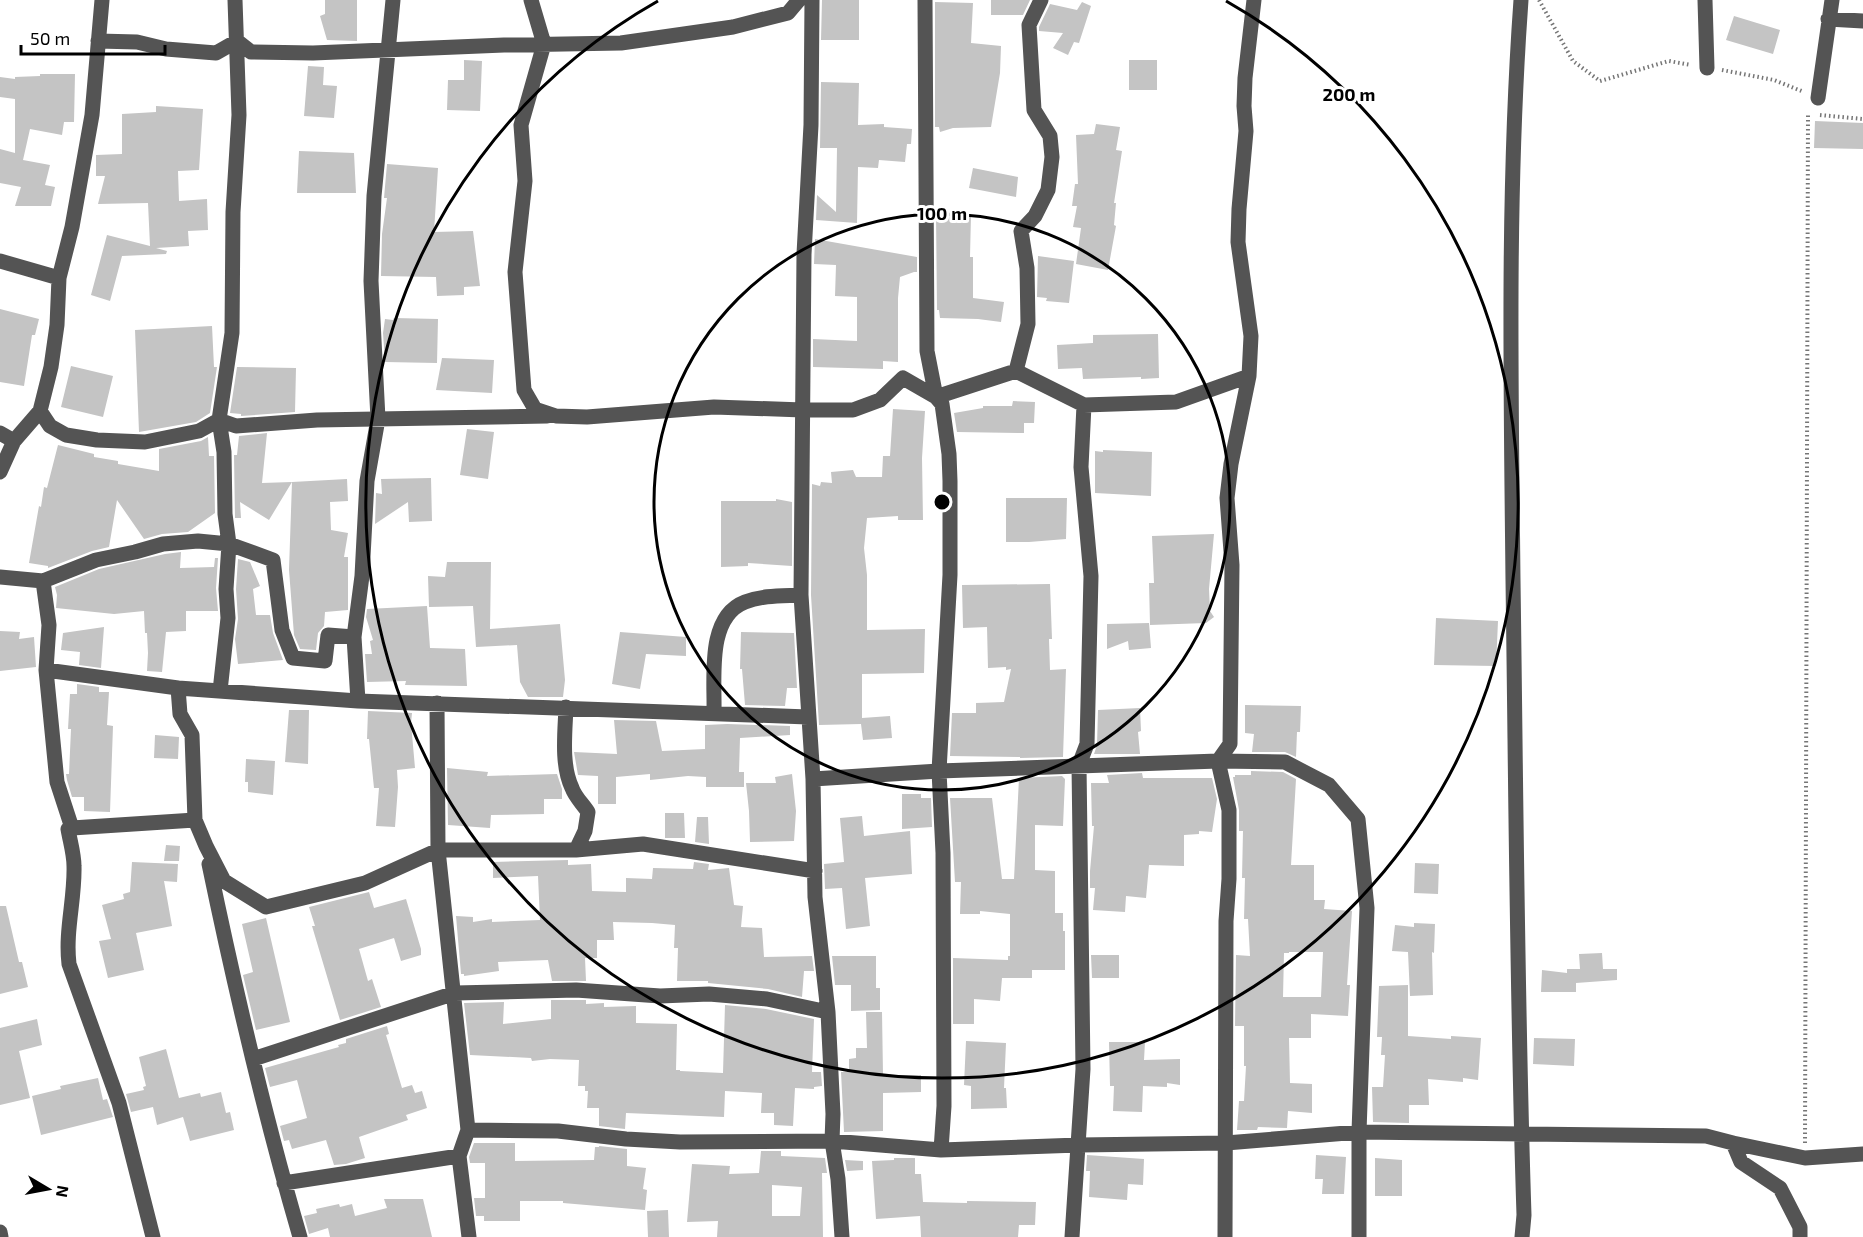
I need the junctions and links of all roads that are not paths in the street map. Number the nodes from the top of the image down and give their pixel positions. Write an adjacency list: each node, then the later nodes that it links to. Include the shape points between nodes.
1 (102, 0): 15 (street)
2 (235, 0): 16 (street)
3 (393, 0): 18 (street)
4 (531, 0): 17 (street)
5 (799, 0): 17 (street, via 788,13 733,27 621,43)
6 (812, 0): 27 (street)
7 (926, 0): 25 (street, via 927,351)
8 (1041, 0): 23 (street, via 1029,25 1034,110 1050,136 1052,157 1048,190 1035,216 1021,231 1027,268 1028,324)
9 (1254, 0): 24 (street, via 1245,78 1246,131 1238,242 1251,336)
10 (1521, 0): 63 (street, via 1510,252)
11 (1705, 0): 19 (street)
12 (1832, 0): 13 (street)
13 (1828, 19): 14 (street); 20 (street)
14 (1863, 21)
15 (98, 41): 16 (street, via 216,53); 22 (street, via 92,115)
16 (237, 41): 18 (street, via 251,52); 31 (street, via 239,115 232,333)
17 (544, 44): 18 (street); 29 (street, via 521,125 525,181 515,272 524,390 535,409)
18 (389, 49): 30 (street, via 374,196 371,281)
19 (1707, 68)
20 (1818, 98)
21 (0, 261): 22 (street)
22 (59, 278): 28 (street, via 57,325)
23 (1016, 371): 25 (street); 26 (street)
24 (1249, 376): 26 (street, via 1176,402); 48 (street, via 1230,464 1227,498 1232,566 1230,744)
25 (936, 397): 27 (street, via 903,378 880,400 853,410); 50 (street, via 942,404 950,481 950,575)
26 (1084, 405): 49 (street, via 1081,467 1091,576 1087,744)
27 (803, 410): 29 (street, via 714,407 627,415); 38 (street)
28 (40, 411): 31 (street, via 50,426 66,435 97,440 145,442 199,431); 33 (street)
29 (556, 416): 30 (street)
30 (378, 419): 31 (street, via 236,426); 39 (street, via 367,481)
31 (219, 420): 35 (street)
32 (0, 434): 33 (street)
33 (14, 441): 34 (street)
34 (0, 472)
35 (229, 544): 37 (street, via 163,544 96,560); 39 (street, via 273,560 282,630 293,658 325,661 328,635); 42 (street, via 228,618)
36 (0, 577): 37 (street)
37 (43, 581): 40 (street, via 49,625)
38 (801, 595): 46 (street, via 744,602 721,625 716,646); 47 (street)
39 (354, 637): 43 (street)
40 (46, 670): 41 (street); 53 (street, via 57,782)
41 (178, 688): 42 (street); 52 (street, via 180,714 192,735)
42 (220, 691): 43 (street)
43 (358, 701): 44 (street)
44 (437, 703): 45 (street); 56 (street)
45 (566, 707): 46 (street); 55 (street, via 568,779 588,812 585,831)
46 (714, 713): 47 (street)
47 (808, 717): 51 (street)
48 (1218, 762): 49 (street); 62 (street, via 1285,762 1329,785 1358,819 1368,908); 65 (street, via 1228,810)
49 (1079, 765): 50 (street); 67 (street, via 1083,1069)
50 (939, 771): 51 (street); 68 (street, via 943,864)
51 (813, 779): 57 (street)
52 (195, 820): 53 (street); 54 (street)
53 (72, 828): 74 (street, via 68,829 74,865 69,964 118,1103)
54 (206, 846): 56 (street, via 224,881 266,907 365,883); 60 (street)
55 (576, 849): 56 (street); 57 (street, via 643,844)
56 (438, 850): 58 (street)
57 (815, 871): 59 (street)
58 (455, 993): 59 (street, via 576,990 660,996 709,994 767,999); 60 (street); 61 (street)
59 (828, 1012): 64 (street)
60 (253, 1059): 71 (street)
61 (468, 1130): 64 (street, via 558,1131 680,1142); 70 (street)
62 (1359, 1132): 63 (street); 65 (street); 80 (street)
63 (1521, 1134): 66 (street, via 1706,1136); 81 (street)
64 (832, 1141): 68 (street); 77 (street)
65 (1226, 1143): 67 (street); 79 (street)
66 (1733, 1143): 69 (street, via 1805,1158); 82 (street, via 1741,1162 1780,1188 1800,1227)
67 (1079, 1145): 68 (street); 78 (street)
68 (941, 1150)
69 (1863, 1154)
70 (459, 1156): 71 (street); 76 (street)
71 (284, 1184): 75 (street)
72 (0, 1232): 73 (street)
73 (1, 1237)
74 (153, 1237)
75 (300, 1237)
76 (469, 1237)
77 (842, 1237)
78 (1072, 1237)
79 (1225, 1237)
80 (1359, 1237)
81 (1522, 1237)
82 (1800, 1237)

